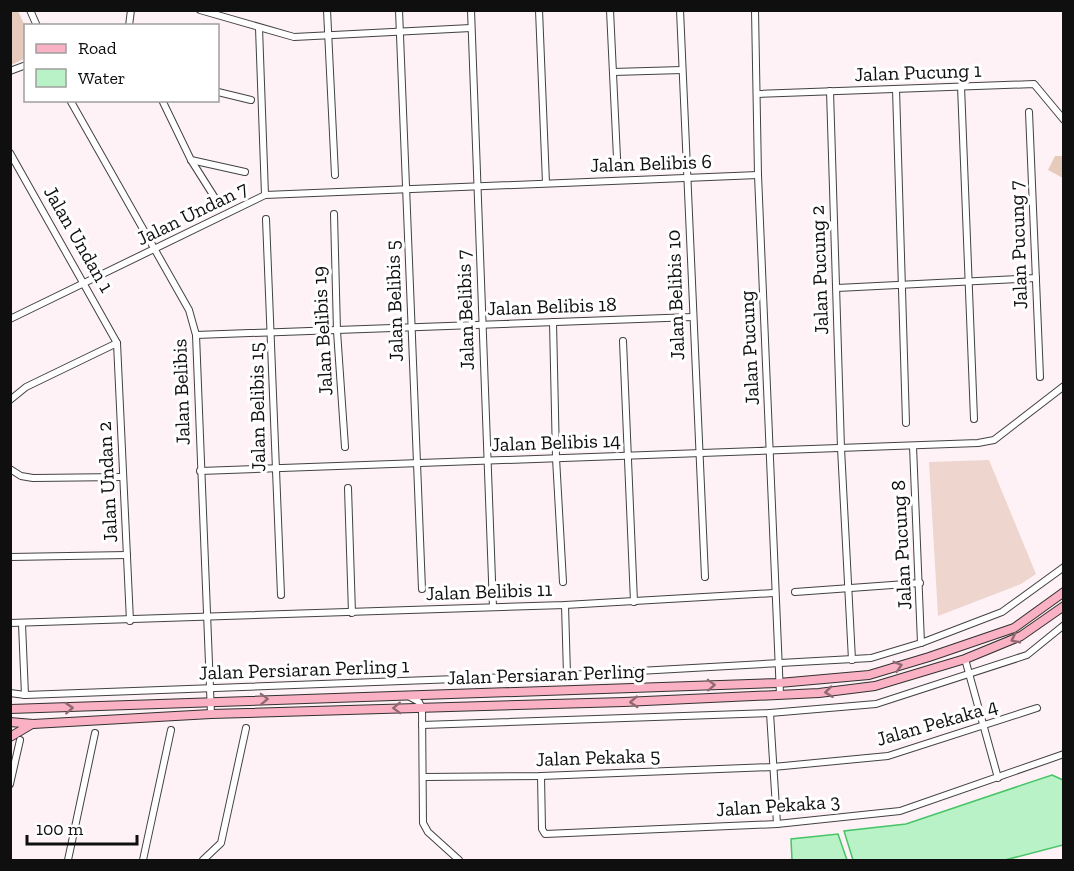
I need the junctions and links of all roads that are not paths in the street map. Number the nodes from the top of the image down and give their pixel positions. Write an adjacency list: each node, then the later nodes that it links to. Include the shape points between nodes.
1 (30, 10): 10 (street)
2 (200, 10): 11 (street)
3 (327, 10): 14 (street)
4 (399, 10): 13 (street, Jalan Belibis 5)
5 (471, 10): 12 (street, Jalan Belibis 7)
6 (539, 10): 34 (street)
7 (610, 10): 16 (street)
8 (680, 10): 15 (street, Jalan Belibis 10)
9 (755, 10): 21 (street, Jalan Pucung)
10 (36, 24)
11 (259, 28): 14 (street, via 294,37); 37 (street)
12 (471, 28): 13 (street); 35 (street, Jalan Belibis 7)
13 (400, 32): 14 (street); 36 (street, Jalan Belibis 5)
14 (328, 36): 31 (street)
15 (682, 70): 16 (street); 33 (street, Jalan Belibis 10)
16 (613, 72): 28 (street)
17 (962, 87): 18 (street, Jalan Pucung 1); 26 (street, Jalan Pucung 1, via 1034,84); 43 (street)
18 (896, 89): 19 (street, Jalan Pucung 1); 45 (street)
19 (830, 91): 21 (street, Jalan Pucung 1); 46 (street, Jalan Pucung 2)
20 (219, 92): 22 (street)
21 (757, 94): 32 (street, Jalan Pucung)
22 (251, 100)
23 (71, 102): 41 (street, Jalan Belibis)
24 (163, 102): 29 (street)
25 (1029, 112): 42 (street, Jalan Pucung 7)
26 (1064, 120)
27 (10, 153): 44 (street, Jalan Undan 1)
28 (617, 158)
29 (191, 160): 30 (street); 38 (street)
30 (245, 172)
31 (335, 175)
32 (758, 175): 33 (street, Jalan Belibis 6); 65 (street, Jalan Pucung)
33 (687, 178): 34 (street, Jalan Belibis 6); 47 (street, Jalan Belibis 10)
34 (546, 183): 35 (street, Jalan Undan 7)
35 (476, 187): 36 (street, Jalan Undan 7); 50 (street, Jalan Belibis 7)
36 (406, 190): 37 (street, Jalan Undan 7); 51 (street, Jalan Belibis 5)
37 (265, 195): 41 (street, Jalan Undan 7)
38 (215, 198)
39 (334, 214): 52 (street, Jalan Belibis 19)
40 (266, 219): 53 (street, Jalan Belibis 15)
41 (155, 251): 44 (street, Jalan Undan 7); 54 (street, Jalan Belibis, via 189,310)
42 (1036, 278): 43 (street); 57 (street, Jalan Pucung 7)
43 (967, 281): 45 (street); 60 (street)
44 (82, 282): 48 (street, Jalan Undan 7); 56 (street, Jalan Undan 1)
45 (903, 285): 46 (street); 61 (street)
46 (837, 288): 64 (street, Jalan Pucung 2)
47 (693, 317): 49 (street, Jalan Belibis 18); 66 (street, Jalan Belibis 10)
48 (10, 319)
49 (553, 322): 50 (street, Jalan Belibis 18); 68 (street)
50 (482, 325): 51 (street, Jalan Belibis 18); 69 (street, Jalan Belibis 7)
51 (412, 328): 52 (street, Jalan Belibis 18); 70 (street, Jalan Belibis 5)
52 (337, 331): 53 (street, Jalan Belibis 18); 63 (street, Jalan Belibis 19)
53 (272, 333): 54 (street, Jalan Belibis 18); 71 (street, Jalan Belibis 15)
54 (196, 335): 73 (street, Jalan Belibis)
55 (623, 341): 67 (street)
56 (117, 343): 59 (street, via 26,387); 74 (street, Jalan Undan 2)
57 (1040, 377)
58 (1064, 386): 62 (street, via 994,440)
59 (10, 400)
60 (974, 419)
61 (906, 423)
62 (913, 446): 64 (street, Jalan Belibis 14); 81 (street, Jalan Pucung 8)
63 (345, 447)
64 (841, 448): 65 (street, Jalan Belibis 14); 82 (street, Jalan Pucung 2)
65 (771, 451): 66 (street, Jalan Belibis 14); 86 (street, Jalan Pucung)
66 (699, 453): 67 (street, Jalan Belibis 14); 79 (street, Jalan Belibis 10)
67 (629, 456): 68 (street, Jalan Belibis 14); 88 (street)
68 (556, 458): 69 (street, Jalan Belibis 14); 80 (street)
69 (487, 461): 70 (street, Jalan Belibis 14); 91 (street, Jalan Belibis 7)
70 (416, 463): 71 (street, Jalan Belibis 14); 83 (street, Jalan Belibis 5)
71 (275, 468): 73 (street, Jalan Belibis 14); 87 (street, Jalan Belibis 15)
72 (10, 469): 74 (street, via 33,478)
73 (200, 471): 93 (street, Jalan Belibis)
74 (123, 477): 76 (street, Jalan Undan 2)
75 (348, 488): 92 (street)
76 (127, 555): 77 (street); 94 (street, Jalan Undan 2)
77 (10, 557)
78 (1064, 567): 98 (street, Jalan Persiaran Perling 1, via 1002,612)
79 (705, 577)
80 (563, 582)
81 (920, 583): 82 (street); 98 (street, Jalan Pucung 8)
82 (848, 588): 84 (street); 100 (street, Jalan Pucung 2)
83 (422, 590)
84 (795, 592)
85 (1064, 592): 104 (main road, Jalan Persiaran Perling, one-way to 85, via 869,675 929,657 1014,628)
86 (774, 593): 88 (street, Jalan Belibis 11); 101 (street, Jalan Pucung)
87 (281, 595)
88 (634, 602): 89 (street, Jalan Belibis 11)
89 (565, 605): 91 (street, Jalan Belibis 11); 102 (street)
90 (1064, 606): 99 (main road, Jalan Persiaran Perling, one-way to 99, via 1021,636)
91 (493, 607): 92 (street, Jalan Belibis 11)
92 (352, 613): 93 (street, Jalan Belibis 11)
93 (206, 618): 94 (street, Jalan Belibis 11); 105 (street, Jalan Belibis)
94 (130, 621): 96 (street, Jalan Belibis 11)
95 (10, 623): 96 (street, Jalan Belibis 11)
96 (22, 624): 107 (street)
97 (1064, 625): 103 (street, via 1027,655)
98 (921, 643): 100 (street, Jalan Persiaran Perling 1)
99 (965, 659): 103 (street); 109 (main road, Jalan Persiaran Perling, one-way to 109, via 875,686)
100 (852, 660): 101 (street, Jalan Persiaran Perling 1)
101 (777, 665): 102 (street, Jalan Persiaran Perling 1); 104 (street, Jalan Pucung)
102 (567, 675): 105 (street, Jalan Persiaran Perling 1)
103 (969, 675): 114 (street, via 876,704); 119 (street)
104 (778, 683): 108 (main road, Jalan Persiaran Perling, one-way to 104); 109 (street, Jalan Pucung)
105 (209, 689): 107 (street, Jalan Persiaran Perling 1); 110 (street, Jalan Belibis)
106 (10, 693): 107 (street, Jalan Persiaran Perling 1)
107 (25, 695)
108 (406, 695): 110 (main road, Jalan Persiaran Perling, one-way to 108); 111 (street, via 416,699)
109 (780, 695): 111 (main road, Jalan Persiaran Perling, one-way to 111)
110 (210, 701): 113 (main road, Jalan Persiaran Perling, one-way to 110); 115 (street, Jalan Belibis)
111 (422, 708): 115 (main road, Jalan Persiaran Perling, one-way to 115); 118 (street)
112 (1037, 708): 119 (street, Jalan Pekaka 4)
113 (10, 709)
114 (770, 713): 118 (street); 126 (street)
115 (211, 714): 117 (main road, Jalan Persiaran Perling)
116 (10, 722): 117 (main road, Jalan Persiaran Perling)
117 (33, 724): 123 (main road)
118 (422, 725): 128 (street)
119 (986, 726): 126 (street, Jalan Pekaka 4, via 888,756); 129 (street)
120 (246, 728): 134 (street, via 221,843)
121 (171, 730): 133 (street)
122 (95, 734): 132 (street)
123 (10, 737)
124 (20, 740): 130 (street)
125 (1064, 754): 129 (street, Jalan Pekaka 3)
126 (773, 767): 127 (street, Jalan Pekaka 5); 131 (street)
127 (541, 776): 128 (street, Jalan Pekaka 5); 131 (street, Jalan Pekaka 3, via 545,834)
128 (424, 777): 135 (street, via 423,824)
129 (999, 778): 131 (street, Jalan Pekaka 3, via 900,812)
130 (10, 784)
131 (777, 824)
132 (68, 861)
133 (142, 861)
134 (203, 861)
135 (459, 861)

